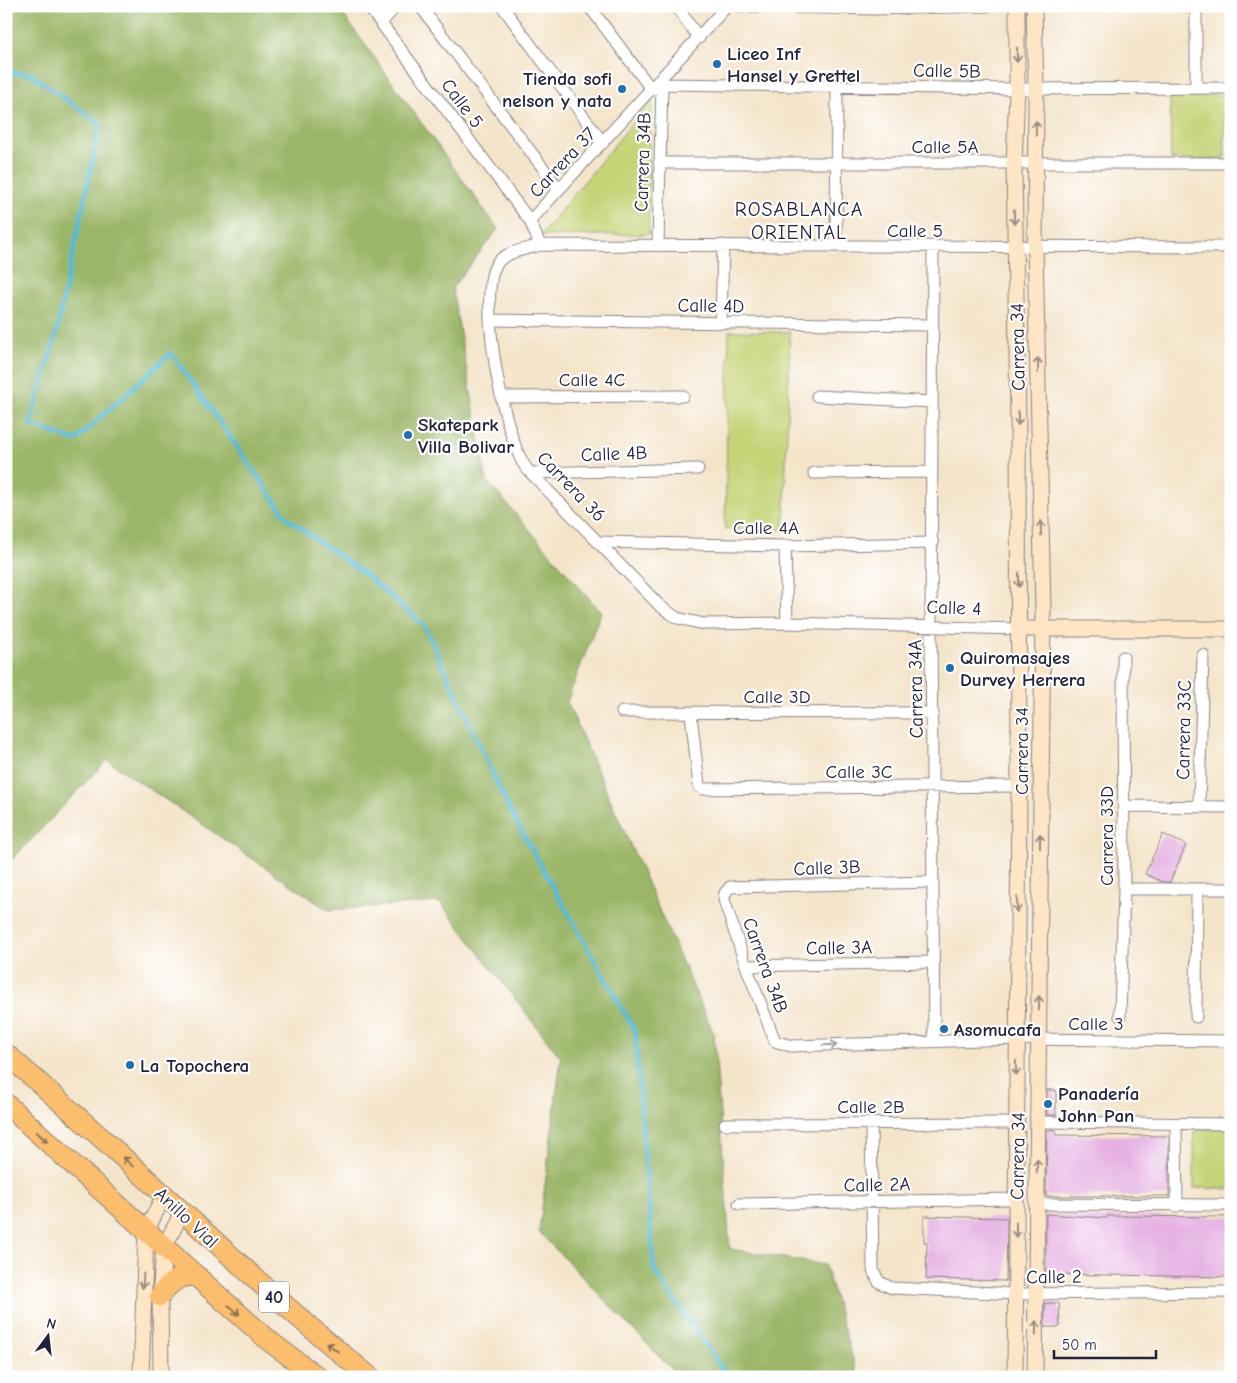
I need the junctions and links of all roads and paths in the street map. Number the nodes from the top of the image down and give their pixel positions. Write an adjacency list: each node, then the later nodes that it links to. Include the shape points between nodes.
1 (368, 6): 13 (street, Calle 5)
2 (396, 6): 13 (street)
3 (420, 6): 27 (street)
4 (502, 6): 21 (street)
5 (589, 6): 15 (street)
6 (676, 6): 14 (street)
7 (728, 6): 14 (street, Carrera 37)
8 (737, 6): 9 (street, via 876,9)
9 (987, 6)
10 (1016, 6): 20 (street, Carrera 34, one-way to 20)
11 (1034, 6): 17 (street, Carrera 34)
12 (1196, 6): 18 (street)
13 (381, 23): 28 (street, Calle 5)
14 (699, 38): 15 (street, Carrera 37)
15 (658, 85): 16 (street, Calle 5B); 21 (street, Carrera 37); 22 (street, Carrera 34B)
16 (837, 86): 20 (street, Calle 5B); 23 (street)
17 (1036, 88): 18 (street, Calle 5B); 20 (street, Calle 5B); 26 (street, Carrera 34, one-way to 17)
18 (1196, 88): 19 (street, Calle 5B)
19 (1231, 88)
20 (1017, 89): 25 (street, Carrera 34)
21 (603, 143): 27 (street, Carrera 37)
22 (659, 163): 23 (street, Calle 5A); 29 (street, Carrera 34B)
23 (838, 163): 25 (street, Calle 5A); 32 (street)
24 (1231, 163): 26 (street, Calle 5A)
25 (1014, 164): 26 (street, Calle 5A); 33 (street, Carrera 34, one-way to 33)
26 (1036, 164): 34 (street, Carrera 34)
27 (559, 189): 28 (street, Carrera 37)
28 (530, 221): 31 (street, Carrera 37)
29 (658, 245): 30 (street, Calle 5); 31 (street, Calle 5)
30 (723, 245): 32 (street, Calle 5); 38 (street)
31 (540, 246): 37 (street, via 504,256 496,265 489,290)
32 (836, 246): 36 (street, Calle 5)
33 (1015, 247): 34 (street, Calle 5); 36 (street, Calle 5); 55 (street, Carrera 34, one-way to 55)
34 (1035, 247): 35 (street, Calle 5); 56 (street, Carrera 34, one-way to 34)
35 (1231, 247)
36 (933, 248): 39 (street, Carrera 34A)
37 (490, 320): 38 (street, Calle 4D); 42 (street, Carrera 36)
38 (721, 323): 39 (street, Calle 4D)
39 (933, 325): 43 (street, Carrera 34A)
40 (683, 396): 42 (street, Calle 4C)
41 (817, 396): 43 (street)
42 (501, 397): 47 (street, Carrera 36, via 514,448)
43 (932, 402): 45 (street, Carrera 34A)
44 (698, 469): 47 (street, Calle 4B)
45 (932, 472): 46 (street); 49 (street, Carrera 34A)
46 (814, 473)
47 (531, 474): 48 (street, Carrera 36)
48 (599, 542): 50 (street, Calle 4A); 51 (street, Carrera 36, via 660,606)
49 (933, 543): 50 (street, Calle 4A); 53 (street, Carrera 34A)
50 (785, 546): 52 (street)
51 (677, 618): 52 (street, Calle 4, via 704,624)
52 (787, 623): 53 (street, Calle 4)
53 (931, 626): 55 (street, Calle 4); 60 (street, Carrera 34A)
54 (1231, 628): 56 (street, Calle 4)
55 (1019, 629): 56 (street, Calle 4); 62 (street, Carrera 34)
56 (1042, 629): 78 (street, Carrera 34, one-way to 56)
57 (1203, 655): 65 (street, Carrera 33C)
58 (1123, 657): 64 (street, Carrera 33D)
59 (622, 712): 61 (street, Calle 3D)
60 (933, 713): 61 (street, Calle 3D); 63 (street, Carrera 34A)
61 (691, 714): 63 (street, Calle 3C, via 700,788)
62 (1019, 786): 63 (street, Calle 3C); 76 (street, Carrera 34, one-way to 76)
63 (933, 788): 67 (street, Carrera 34A)
64 (1124, 806): 65 (street); 68 (street, Carrera 33D)
65 (1199, 807): 66 (street)
66 (1231, 807)
67 (932, 882): 71 (street, Calle 3B, via 730,887); 72 (street, Carrera 34A)
68 (1124, 889): 69 (street); 74 (street, Carrera 33D)
69 (1197, 889): 70 (street); 75 (street)
70 (1231, 889)
71 (725, 893): 73 (street, Carrera 34B, via 724,900)
72 (933, 962): 73 (street, Calle 3A); 77 (street, Carrera 34A)
73 (746, 966): 80 (street, Carrera 34B, via 775,1042)
74 (1120, 1016)
75 (1196, 1017)
76 (1016, 1039): 77 (street, Calle 3); 78 (street, Calle 3); 85 (street, Carrera 34, one-way to 85)
77 (934, 1040): 80 (street, Calle 3, one-way to 77)
78 (1039, 1040): 79 (street, Calle 3); 83 (street, Carrera 34)
79 (1231, 1042)
80 (781, 1045)
81 (6, 1054): 89 (highway, Anillo Vial / 40, one-way to 81)
82 (6, 1104): 97 (highway, Anillo Vial / 40, one-way to 97)
83 (1038, 1122): 87 (street); 93 (street, Carrera 34, one-way to 83)
84 (871, 1123): 85 (street, Calle 2B); 86 (street, Calle 2B); 91 (street)
85 (1017, 1123): 90 (street, Carrera 34)
86 (726, 1124)
87 (1176, 1124): 88 (street); 95 (street)
88 (1231, 1124)
89 (164, 1195): 96 (highway, Anillo Vial / 40); 97 (street)
90 (1016, 1199): 91 (street, Calle 2A); 101 (street, Carrera 34, one-way to 101)
91 (872, 1201): 92 (street, Calle 2A); 101 (street, Calle 2, via 873,1270 879,1282 892,1288)
92 (739, 1204)
93 (1037, 1204): 95 (street); 102 (street, Carrera 34)
94 (1231, 1205): 95 (street)
95 (1177, 1206)
96 (182, 1212): 98 (street); 107 (highway, Anillo Vial / 40, one-way to 96, via 295,1316)
97 (146, 1232): 98 (highway, Anillo Vial / 40); 104 (street, one-way to 104)
98 (164, 1248): 99 (highway, Anillo Vial / 40); 103 (street)
99 (198, 1277): 103 (highway, via 179,1278 167,1285); 106 (highway, Anillo Vial / 40, one-way to 106, via 273,1344)
100 (1231, 1292): 102 (street, Calle 2)
101 (1016, 1294): 102 (street, Calle 2); 108 (street, Carrera 34)
102 (1036, 1294): 109 (street, Carrera 34, one-way to 102)
103 (160, 1296): 105 (street)
104 (141, 1377)
105 (161, 1377)
106 (318, 1377)
107 (370, 1377)
108 (1015, 1377)
109 (1035, 1377)

